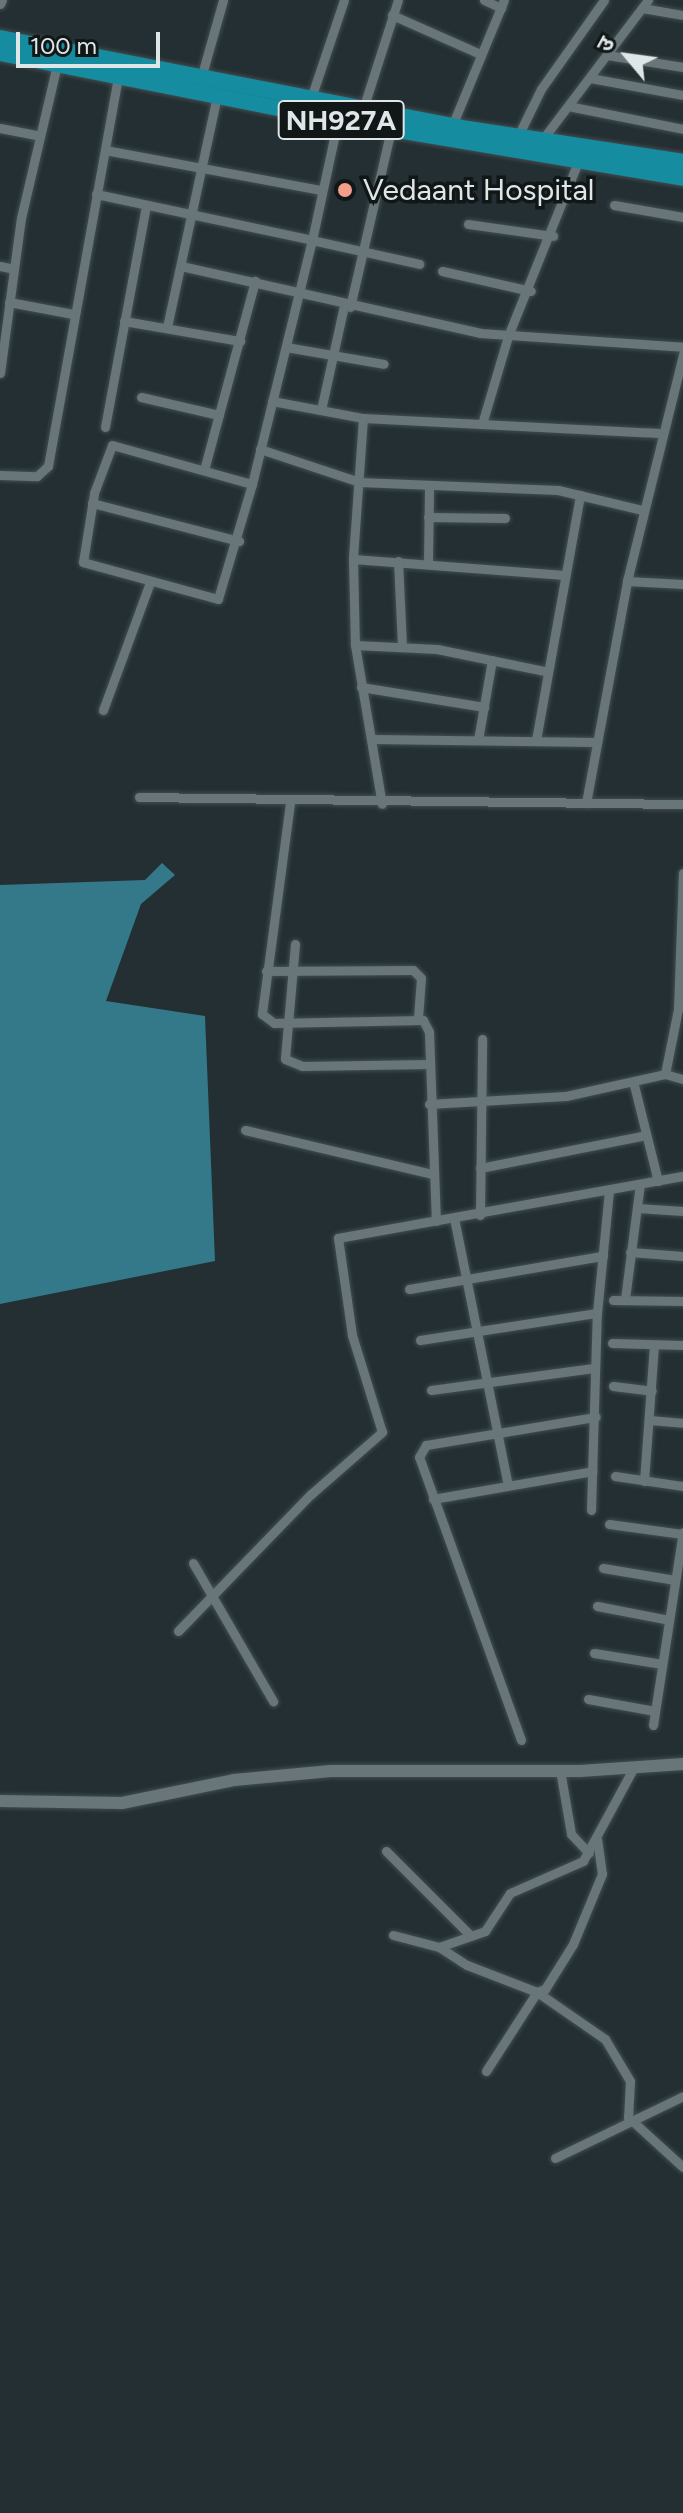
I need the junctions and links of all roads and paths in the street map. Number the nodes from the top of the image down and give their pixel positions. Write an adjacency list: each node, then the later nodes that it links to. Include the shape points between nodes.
1 (223, 0): 17 (street)
2 (344, 0): 21 (street)
3 (398, 0): 8 (street)
4 (484, 0): 6 (street)
5 (604, 0): 30 (street, via 541,89)
6 (503, 4): 12 (street)
7 (645, 4): 9 (street); 13 (street)
8 (392, 15): 12 (street); 23 (street)
9 (683, 15)
10 (0, 38): 17 (highway, NH927A)
11 (0, 53): 14 (highway, NH927A)
12 (480, 54): 25 (street)
13 (607, 55): 15 (street); 18 (street)
14 (57, 65): 16 (highway, NH927A); 29 (street)
15 (683, 67)
16 (118, 77): 20 (highway, NH927A); 32 (street)
17 (201, 78): 21 (highway, NH927A)
18 (590, 78): 19 (street); 22 (street)
19 (683, 95)
20 (217, 96): 24 (highway, NH927A); 35 (street)
21 (311, 98): 23 (highway, NH927A)
22 (568, 106): 28 (street); 31 (street)
23 (363, 109): 25 (highway, NH927A)
24 (338, 120): 27 (highway, NH927A); 37 (street)
25 (452, 126): 30 (highway, NH927A)
26 (0, 128): 29 (street)
27 (391, 129): 33 (highway, NH927A); 46 (street)
28 (683, 129)
29 (37, 135): 50 (street)
30 (518, 136): 31 (highway, NH927A)
31 (542, 140): 34 (highway, NH927A)
32 (105, 150): 35 (street); 38 (street)
33 (578, 162): 36 (highway, NH927A); 44 (street)
34 (683, 162)
35 (202, 163): 37 (street); 41 (street)
36 (683, 178)
37 (321, 190): 45 (street)
38 (96, 194): 39 (street); 57 (street)
39 (146, 205): 41 (street); 59 (street)
40 (614, 205): 42 (street)
41 (191, 214): 45 (street); 49 (street)
42 (683, 217)
43 (468, 224): 44 (street)
44 (553, 236): 53 (street)
45 (312, 240): 46 (street); 54 (street)
46 (365, 250): 47 (street); 56 (street)
47 (419, 264)
48 (0, 266): 50 (street)
49 (181, 266): 52 (street); 60 (street)
50 (14, 269): 55 (street)
51 (442, 271): 53 (street)
52 (255, 281): 54 (street); 62 (street)
53 (531, 291): 61 (street)
54 (299, 294): 56 (street); 63 (street)
55 (9, 302): 57 (street); 58 (street)
56 (347, 306): 61 (street); 66 (street)
57 (73, 314): 79 (street, via 48,466 37,476)
58 (3, 320): 68 (street)
59 (124, 321): 60 (street); 75 (street)
60 (167, 327): 62 (street)
61 (508, 336): 64 (street); 74 (street)
62 (240, 341): 72 (street)
63 (286, 347): 66 (street); 70 (street)
64 (683, 347)
65 (683, 354): 76 (street)
66 (333, 355): 67 (street); 71 (street)
67 (384, 364)
68 (0, 373)
69 (141, 397): 72 (street)
70 (272, 401): 71 (street); 77 (street)
71 (321, 410): 73 (street)
72 (219, 415): 78 (street)
73 (363, 418): 74 (street); 80 (street)
74 (482, 424): 76 (street)
75 (105, 427)
76 (659, 433): 85 (street)
77 (260, 449): 80 (street); 81 (street)
78 (204, 470): 81 (street); 84 (street, via 112,445)
79 (0, 475)
80 (359, 482): 82 (street); 89 (street)
81 (252, 484): 88 (street)
82 (429, 487): 83 (street); 86 (street)
83 (580, 495): 85 (street); 92 (street)
84 (92, 503): 88 (street); 95 (street, via 84,565)
85 (642, 510): 93 (street)
86 (428, 517): 87 (street); 91 (street)
87 (505, 518)
88 (239, 541): 95 (street, via 218,599)
89 (353, 559): 90 (street); 96 (street)
90 (398, 561): 91 (street); 97 (street)
91 (428, 562): 92 (street)
92 (564, 575): 99 (street)
93 (627, 581): 94 (street); 106 (street)
94 (683, 584)
95 (149, 585): 102 (street)
96 (355, 645): 97 (street); 100 (street)
97 (402, 645): 98 (street)
98 (492, 660): 99 (street); 101 (street)
99 (544, 671): 105 (street)
100 (361, 687): 101 (street); 103 (street)
101 (484, 707): 104 (street)
102 (103, 710)
103 (373, 739): 104 (street); 110 (street)
104 (478, 740): 105 (street)
105 (536, 740): 106 (street)
106 (596, 742): 109 (street)
107 (139, 797): 108 (street)
108 (290, 803): 110 (street); 114 (street)
109 (586, 803): 110 (street); 111 (street)
110 (382, 804)
111 (683, 804)
112 (683, 873): 120 (street, via 678,1009)
113 (295, 944): 115 (street)
114 (266, 971): 115 (street); 117 (street, via 262,1014)
115 (291, 971): 116 (street, via 413,970 421,978); 117 (street)
116 (418, 1018): 117 (street); 119 (street, via 428,1026)
117 (285, 1022): 119 (street, via 283,1053 292,1065)
118 (482, 1039): 123 (street)
119 (429, 1064): 124 (street)
120 (665, 1074): 121 (street); 122 (street)
121 (683, 1079)
122 (634, 1085): 123 (street); 126 (street)
123 (480, 1102): 124 (street); 127 (street)
124 (429, 1104): 128 (street)
125 (245, 1130): 128 (street)
126 (646, 1135): 127 (street); 130 (street)
127 (480, 1168): 135 (street)
128 (433, 1174): 137 (street)
129 (683, 1176): 130 (street)
130 (658, 1181): 131 (street)
131 (640, 1184): 132 (street); 133 (street)
132 (609, 1190): 135 (street); 139 (street)
133 (637, 1208): 134 (street); 138 (street)
134 (683, 1211)
135 (480, 1215): 136 (street)
136 (454, 1218): 137 (street); 141 (street)
137 (436, 1221): 173 (street, via 338,1238 352,1335 382,1432 310,1495)
138 (630, 1252): 140 (street); 143 (street)
139 (603, 1256): 141 (street); 146 (street)
140 (683, 1256)
141 (467, 1280): 142 (street); 147 (street)
142 (409, 1289)
143 (625, 1299): 144 (street); 145 (street)
144 (613, 1300)
145 (683, 1301)
146 (597, 1313): 147 (street); 152 (street)
147 (477, 1330): 148 (street); 153 (street)
148 (420, 1340)
149 (612, 1343): 150 (street)
150 (654, 1345): 151 (street); 156 (street)
151 (683, 1345)
152 (594, 1368): 153 (street); 157 (street)
153 (487, 1382): 155 (street); 160 (street)
154 (613, 1386): 156 (street)
155 (431, 1390)
156 (652, 1391): 158 (street)
157 (596, 1417): 160 (street); 161 (street)
158 (650, 1420): 159 (street); 163 (street)
159 (683, 1423)
160 (497, 1432): 164 (street); 166 (street, via 421,1450)
161 (593, 1471): 164 (street); 167 (street)
162 (615, 1476): 163 (street)
163 (644, 1481): 165 (street)
164 (508, 1486): 166 (street)
165 (683, 1486)
166 (433, 1499): 183 (street)
167 (591, 1510)
168 (609, 1524): 169 (street)
169 (682, 1533): 172 (street)
170 (193, 1563): 173 (street)
171 (603, 1568): 172 (street)
172 (675, 1580): 175 (street)
173 (214, 1599): 176 (street); 180 (street)
174 (597, 1606): 175 (street)
175 (669, 1620): 178 (street)
176 (178, 1631)
177 (594, 1653): 178 (street)
178 (662, 1664): 181 (street)
179 (588, 1699): 181 (street)
180 (273, 1701)
181 (655, 1711): 182 (street)
182 (653, 1725)
183 (521, 1740)
184 (683, 1764): 185 (street)
185 (634, 1767): 186 (street); 188 (street)
186 (560, 1770): 187 (street, via 331,1771 209,1785 122,1803); 190 (street, via 571,1834)
187 (6, 1801)
188 (597, 1840): 190 (street); 194 (street, via 602,1874 586,1917 548,1984)
189 (386, 1851): 191 (street)
190 (589, 1853): 191 (street, via 575,1866 510,1893 490,1927)
191 (469, 1934): 193 (street)
192 (393, 1935): 193 (street)
193 (439, 1947): 194 (street, via 467,1965)
194 (537, 1992): 195 (street); 197 (street, via 605,2039 630,2081)
195 (486, 2071)
196 (683, 2096): 197 (street)
197 (628, 2117): 198 (street); 199 (street)
198 (555, 2158)
199 (683, 2167)

